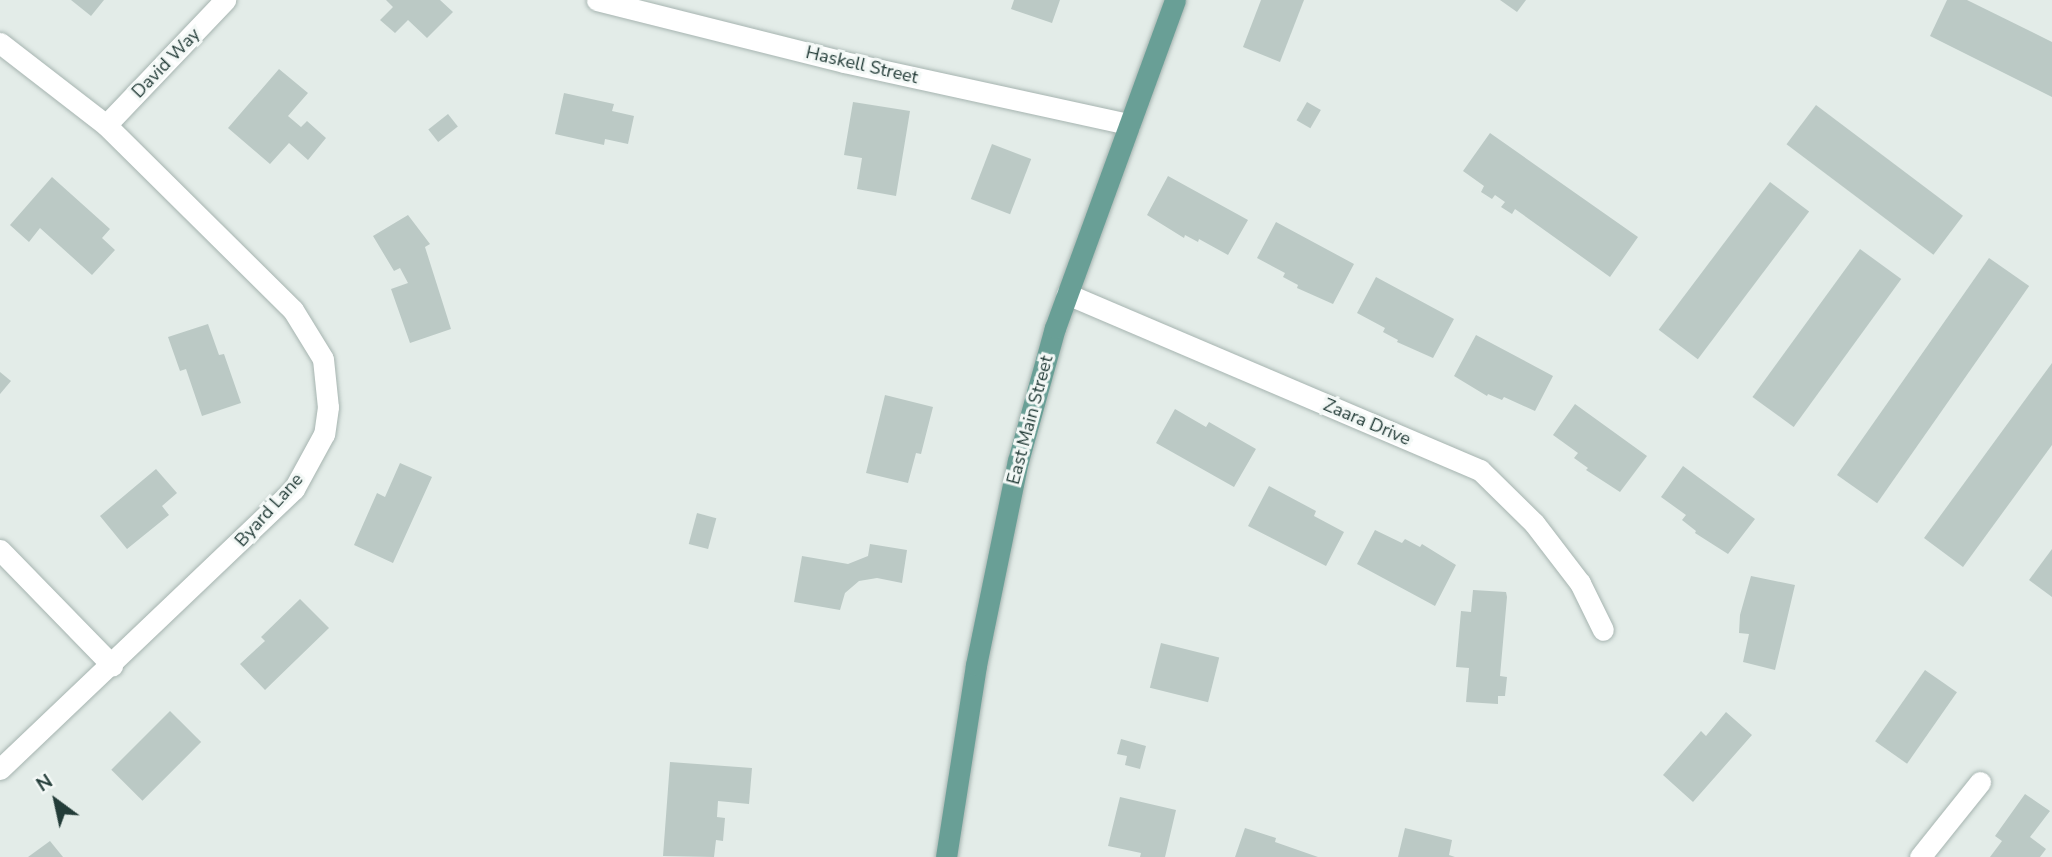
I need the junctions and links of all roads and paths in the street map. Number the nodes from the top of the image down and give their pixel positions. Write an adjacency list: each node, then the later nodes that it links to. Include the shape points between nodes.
1 (225, 0): 6 (street, David Way)
2 (597, 0): 5 (street, Haskell Street, via 844,62)
3 (1175, 0): 5 (main road, East Main Street)
4 (0, 43): 6 (street, Byard Lane)
5 (1129, 124): 7 (main road, East Main Street)
6 (106, 125): 10 (street, Byard Lane, via 293,310 323,359 328,407 324,434 294,489)
7 (1067, 294): 9 (street, Zaara Drive, via 1480,470 1534,523 1580,583); 13 (main road, East Main Street, via 1002,528)
8 (0, 550): 10 (street)
9 (1603, 630)
10 (112, 665): 11 (street, Byard Lane)
11 (0, 769)
12 (1980, 782): 14 (street)
13 (946, 857)
14 (1920, 857)

